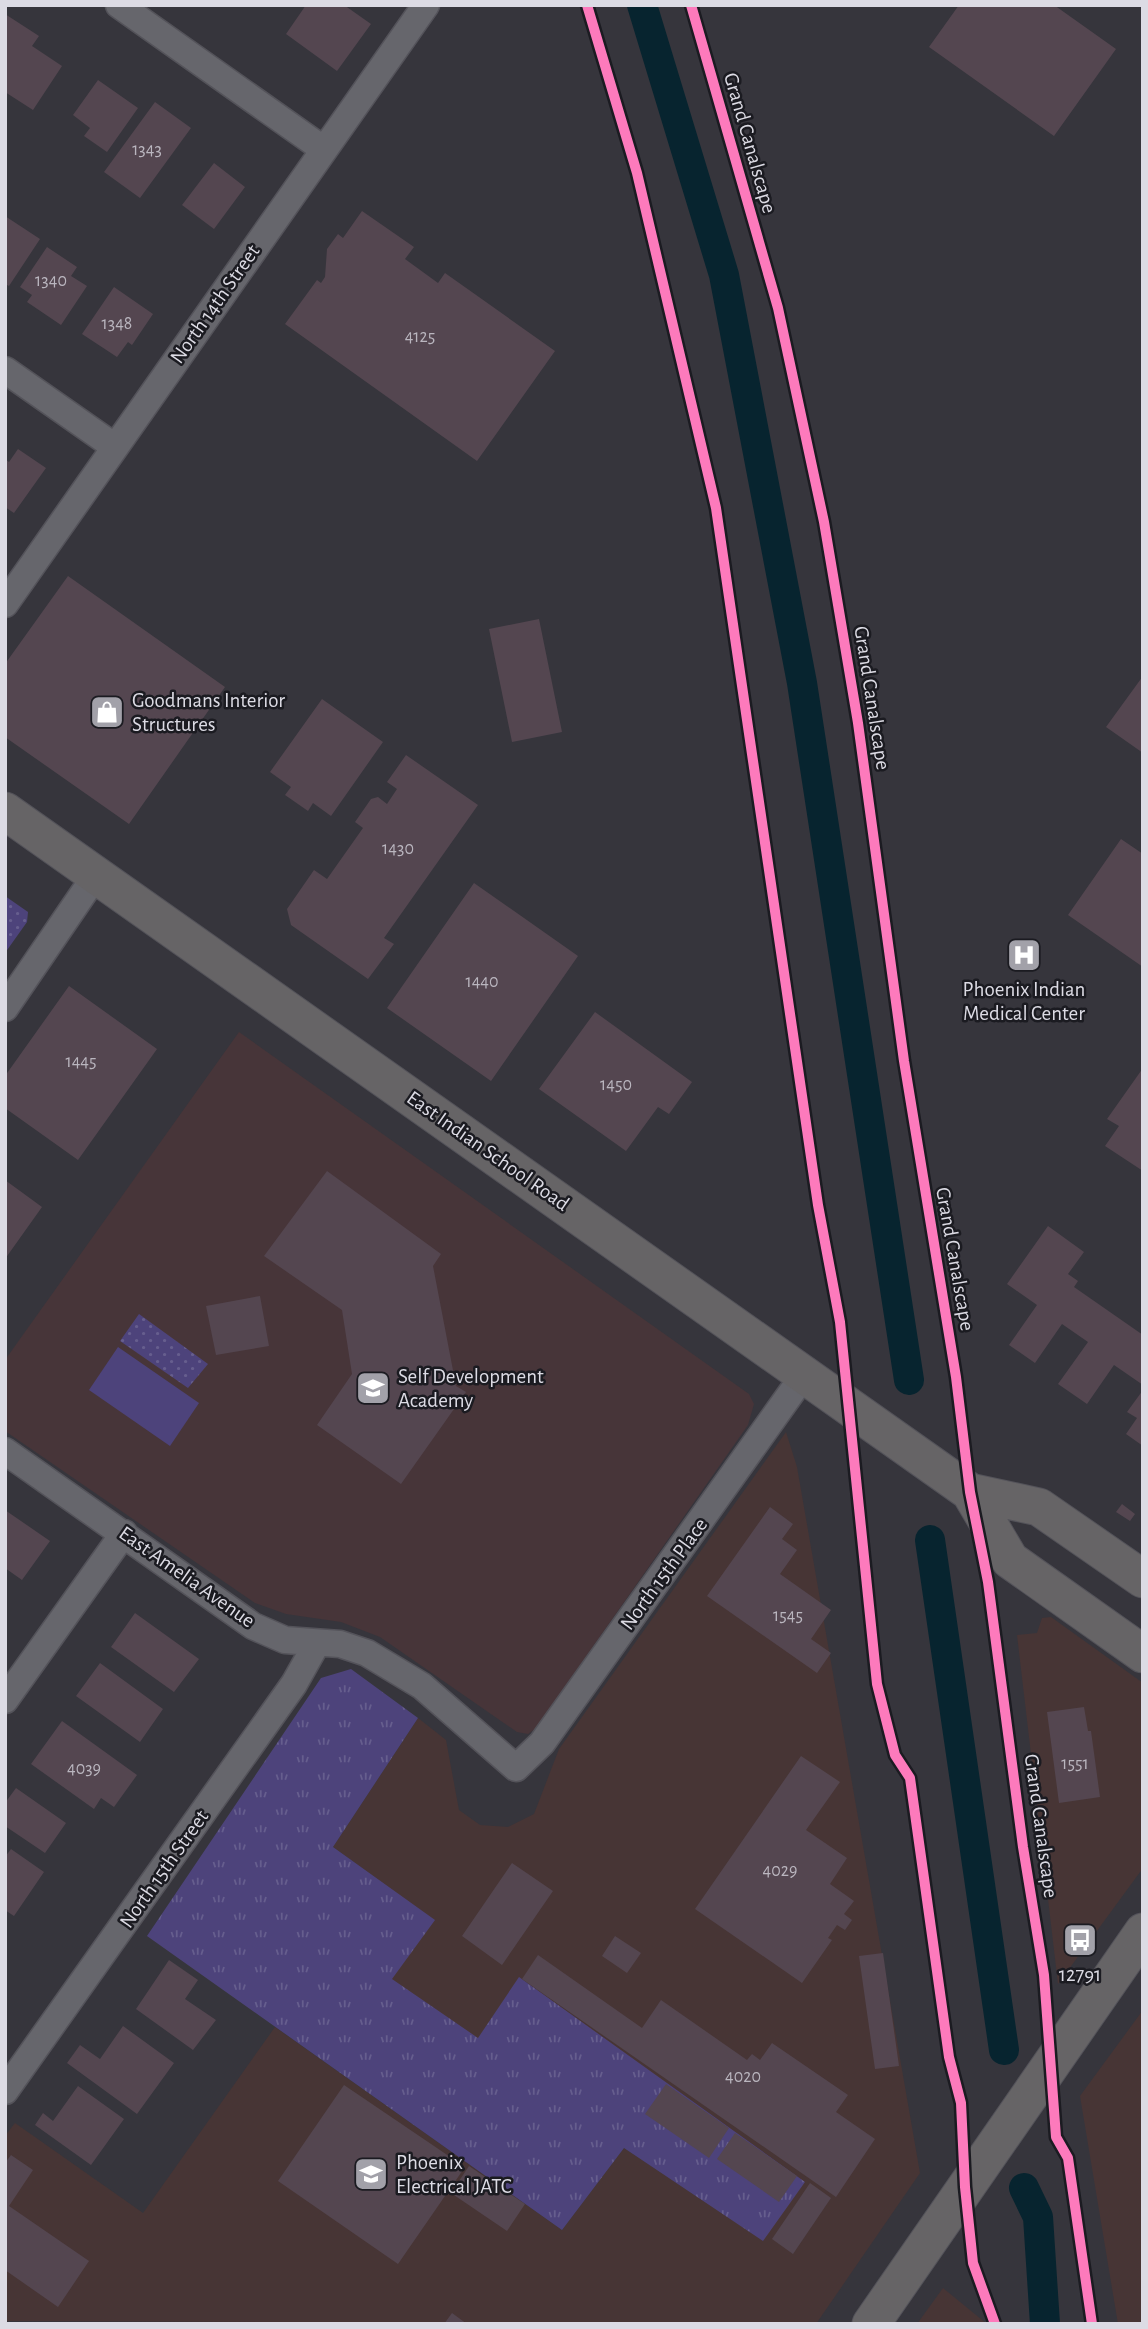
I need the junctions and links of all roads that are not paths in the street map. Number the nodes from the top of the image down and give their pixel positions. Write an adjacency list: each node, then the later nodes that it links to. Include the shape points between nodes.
1 (119, 5): 3 (street)
2 (426, 5): 3 (street, North 14th Street)
3 (323, 149): 5 (street, North 14th Street)
4 (5, 370): 5 (street)
5 (115, 447): 6 (street, North 14th Street)
6 (5, 604)
7 (5, 811): 8 (main road, East Indian School Road)
8 (96, 875): 9 (street); 10 (main road, East Indian School Road)
9 (5, 1008)
10 (804, 1375): 12 (main road, East Indian School Road); 18 (street, North 15th Place, via 542,1743)
11 (5, 1451): 13 (street, East Amelia Avenue)
12 (970, 1492): 14 (main road, East Indian School Road, via 1040,1507); 16 (main road, East Indian School Road, via 1010,1560)
13 (124, 1533): 15 (street, East Amelia Avenue, via 253,1626 285,1640); 17 (street)
14 (1143, 1578)
15 (317, 1643): 18 (street, East Amelia Avenue, via 340,1644 367,1653 422,1686); 20 (street, North 15th Street, via 294,1684)
16 (1143, 1654)
17 (5, 1700)
18 (516, 1768)
19 (1143, 1932): 21 (main road)
20 (5, 2091)
21 (871, 2324)

